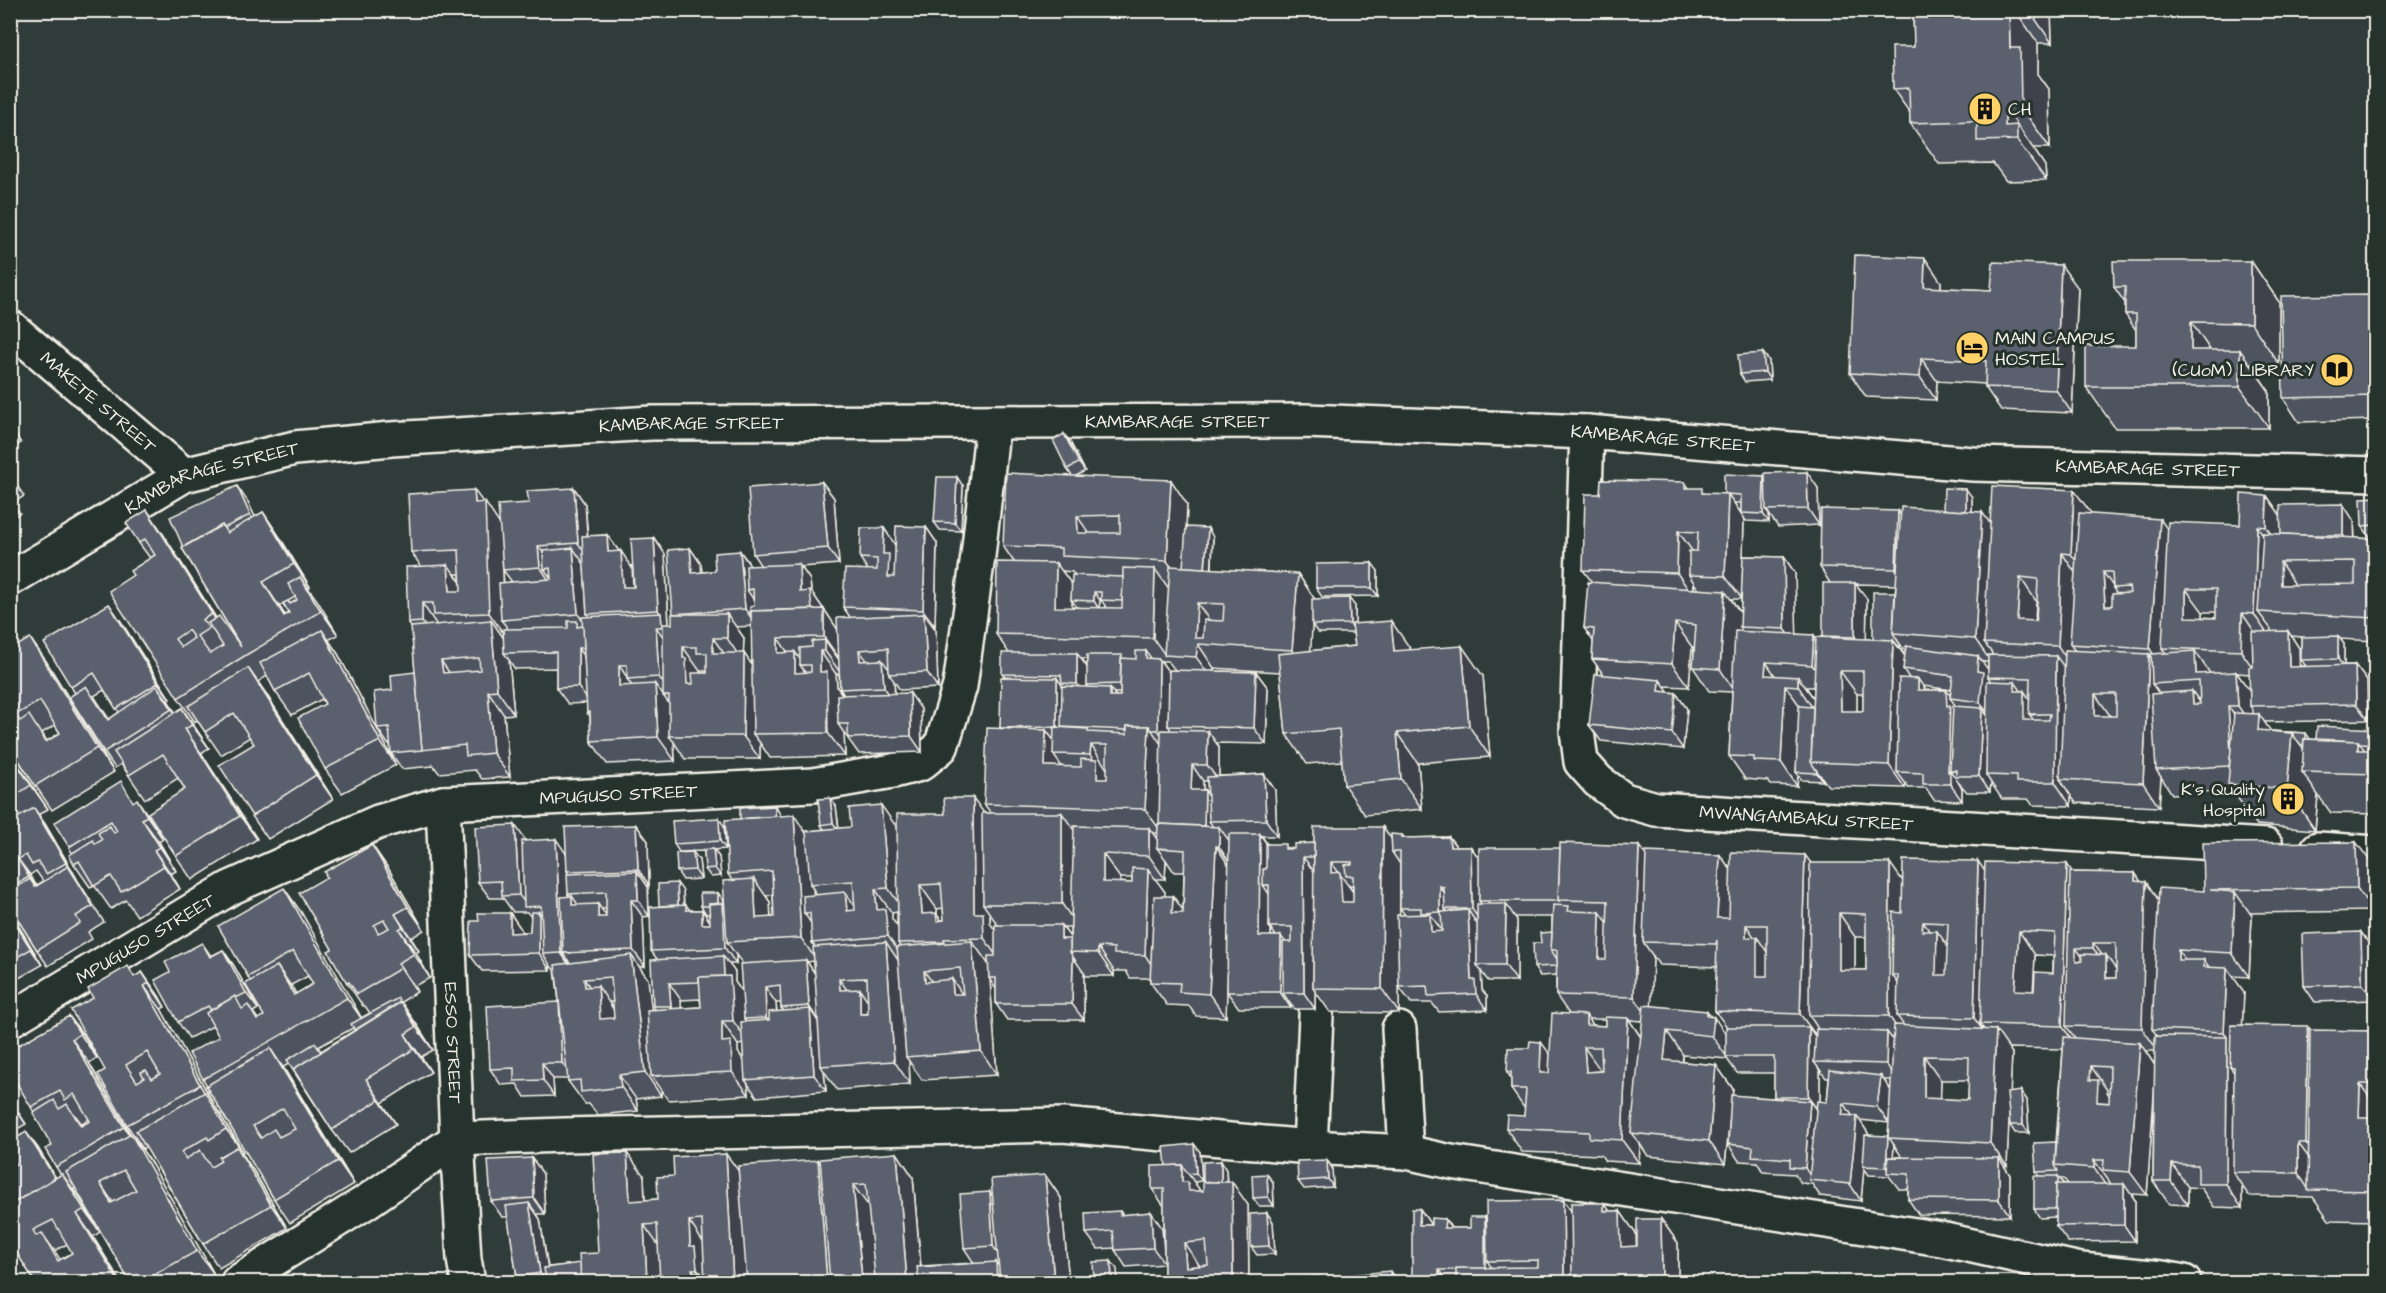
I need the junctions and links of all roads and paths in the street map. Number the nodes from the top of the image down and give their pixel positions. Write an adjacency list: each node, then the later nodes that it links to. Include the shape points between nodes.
1 (10, 327): 5 (street, MAKETE STREET)
2 (993, 422): 3 (street, KAMBARAGE STREET, via 1306,421); 5 (street, KAMBARAGE STREET, via 652,423 391,439 295,448); 7 (street, MPUGUSO STREET, via 960,686 941,747 920,764 813,785)
3 (1587, 432): 4 (street, KAMBARAGE STREET, via 1973,464); 8 (street, MWANGAMBAKU STREET, via 1577,730 1581,762 1624,800 1656,809)
4 (2376, 474)
5 (184, 475): 6 (street, KAMBARAGE STREET)
6 (10, 579)
7 (443, 803): 10 (street, MPUGUSO STREET, via 378,822 230,888); 12 (street, ESSO STREET)
8 (2376, 853)
9 (1320, 918): 13 (street)
10 (10, 1020)
11 (1399, 1029): 14 (street)
12 (457, 1139): 13 (street, via 1063,1125); 15 (street); 16 (street, ESSO STREET)
13 (1310, 1147): 14 (street)
14 (1406, 1152): 17 (street, via 1941,1239 2081,1269)
15 (238, 1282)
16 (468, 1282)
17 (2184, 1282)

